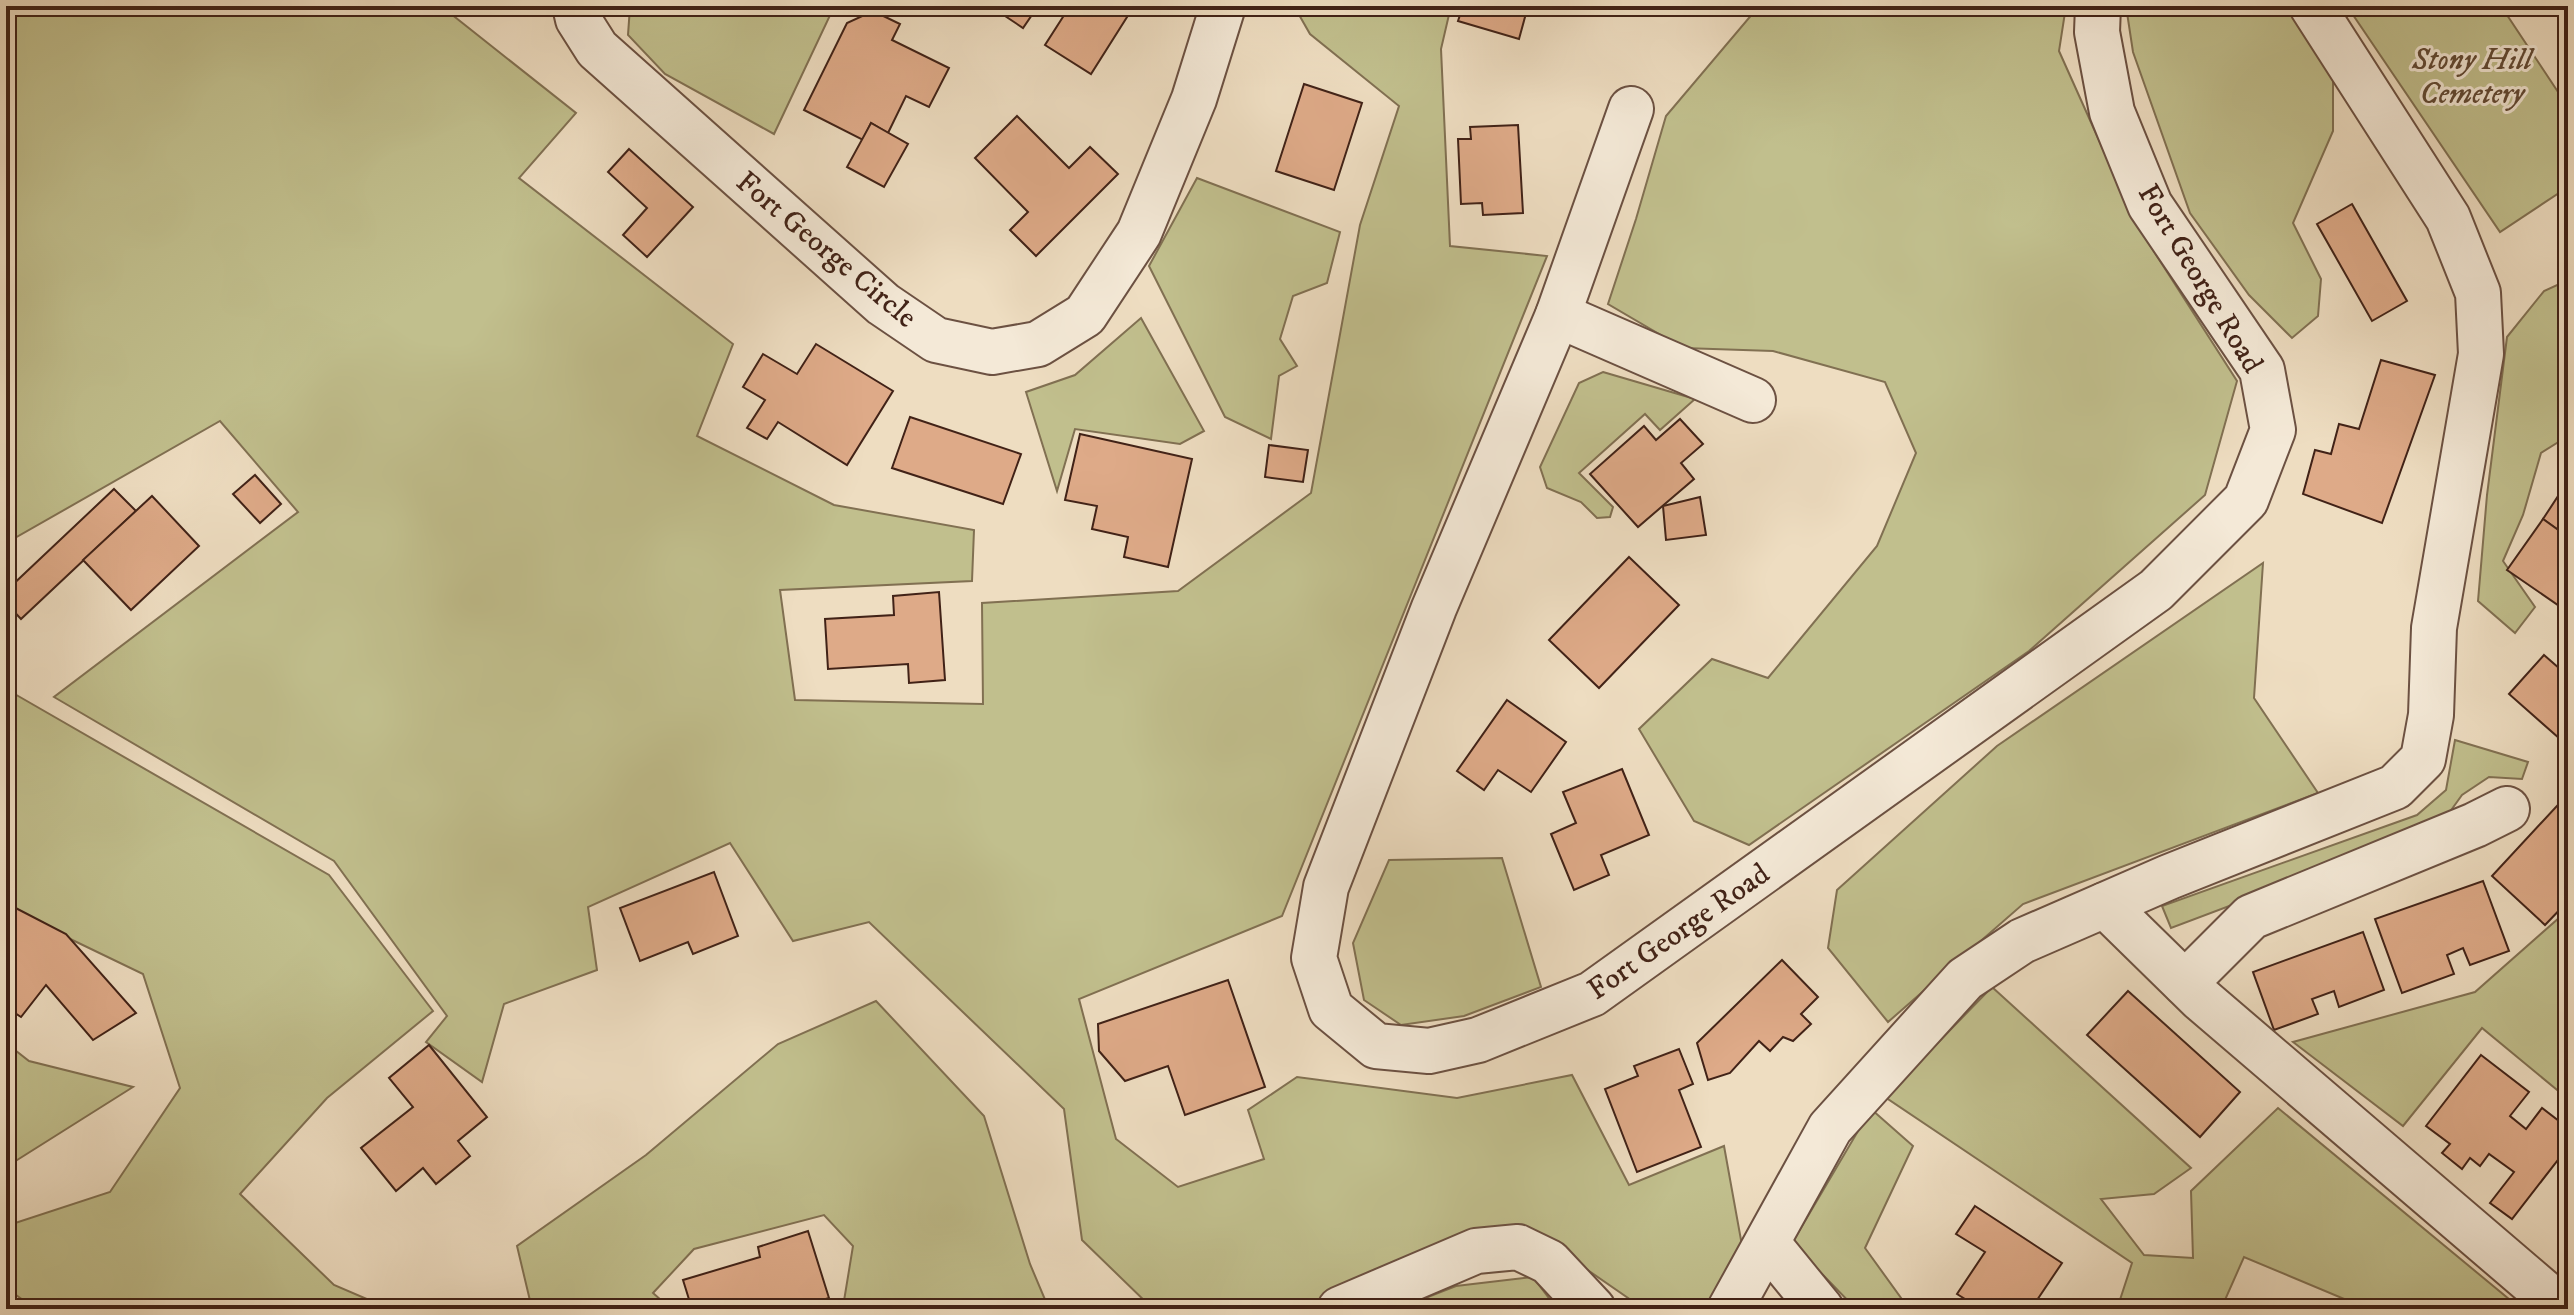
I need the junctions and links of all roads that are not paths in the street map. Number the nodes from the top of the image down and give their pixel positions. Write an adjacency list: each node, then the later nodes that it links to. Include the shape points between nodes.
1 (575, 6): 2 (street, Fort George Circle, via 597,49 883,304 936,340 992,352 1038,344 1085,315 1139,233 1194,99)
2 (1223, 6)
3 (2098, 6): 6 (street, Fort George Road, via 2097,32 2112,112 2150,205 2262,370 2273,430 2246,500 2156,590 1592,994 1478,1040 1429,1051 1376,1046 1331,1009 1314,958 1326,887 1434,608)
4 (2312, 6): 9 (street, via 2448,218 2478,293 2481,354 2434,628 2431,715 2423,759 2395,787)
5 (1631, 109): 6 (street, Fort George Road)
6 (1558, 315): 7 (street)
7 (1753, 400)
8 (2507, 809): 10 (street, via 2251,917)
9 (2105, 905): 10 (street); 11 (street, via 2022,941 1965,979 1830,1128)
10 (2185, 983): 16 (street)
11 (1768, 1244): 14 (street); 15 (street)
12 (1340, 1309): 13 (street, via 1476,1251 1518,1247 1549,1262)
13 (1593, 1309)
14 (1730, 1309)
15 (1821, 1309)
16 (2563, 1309)

